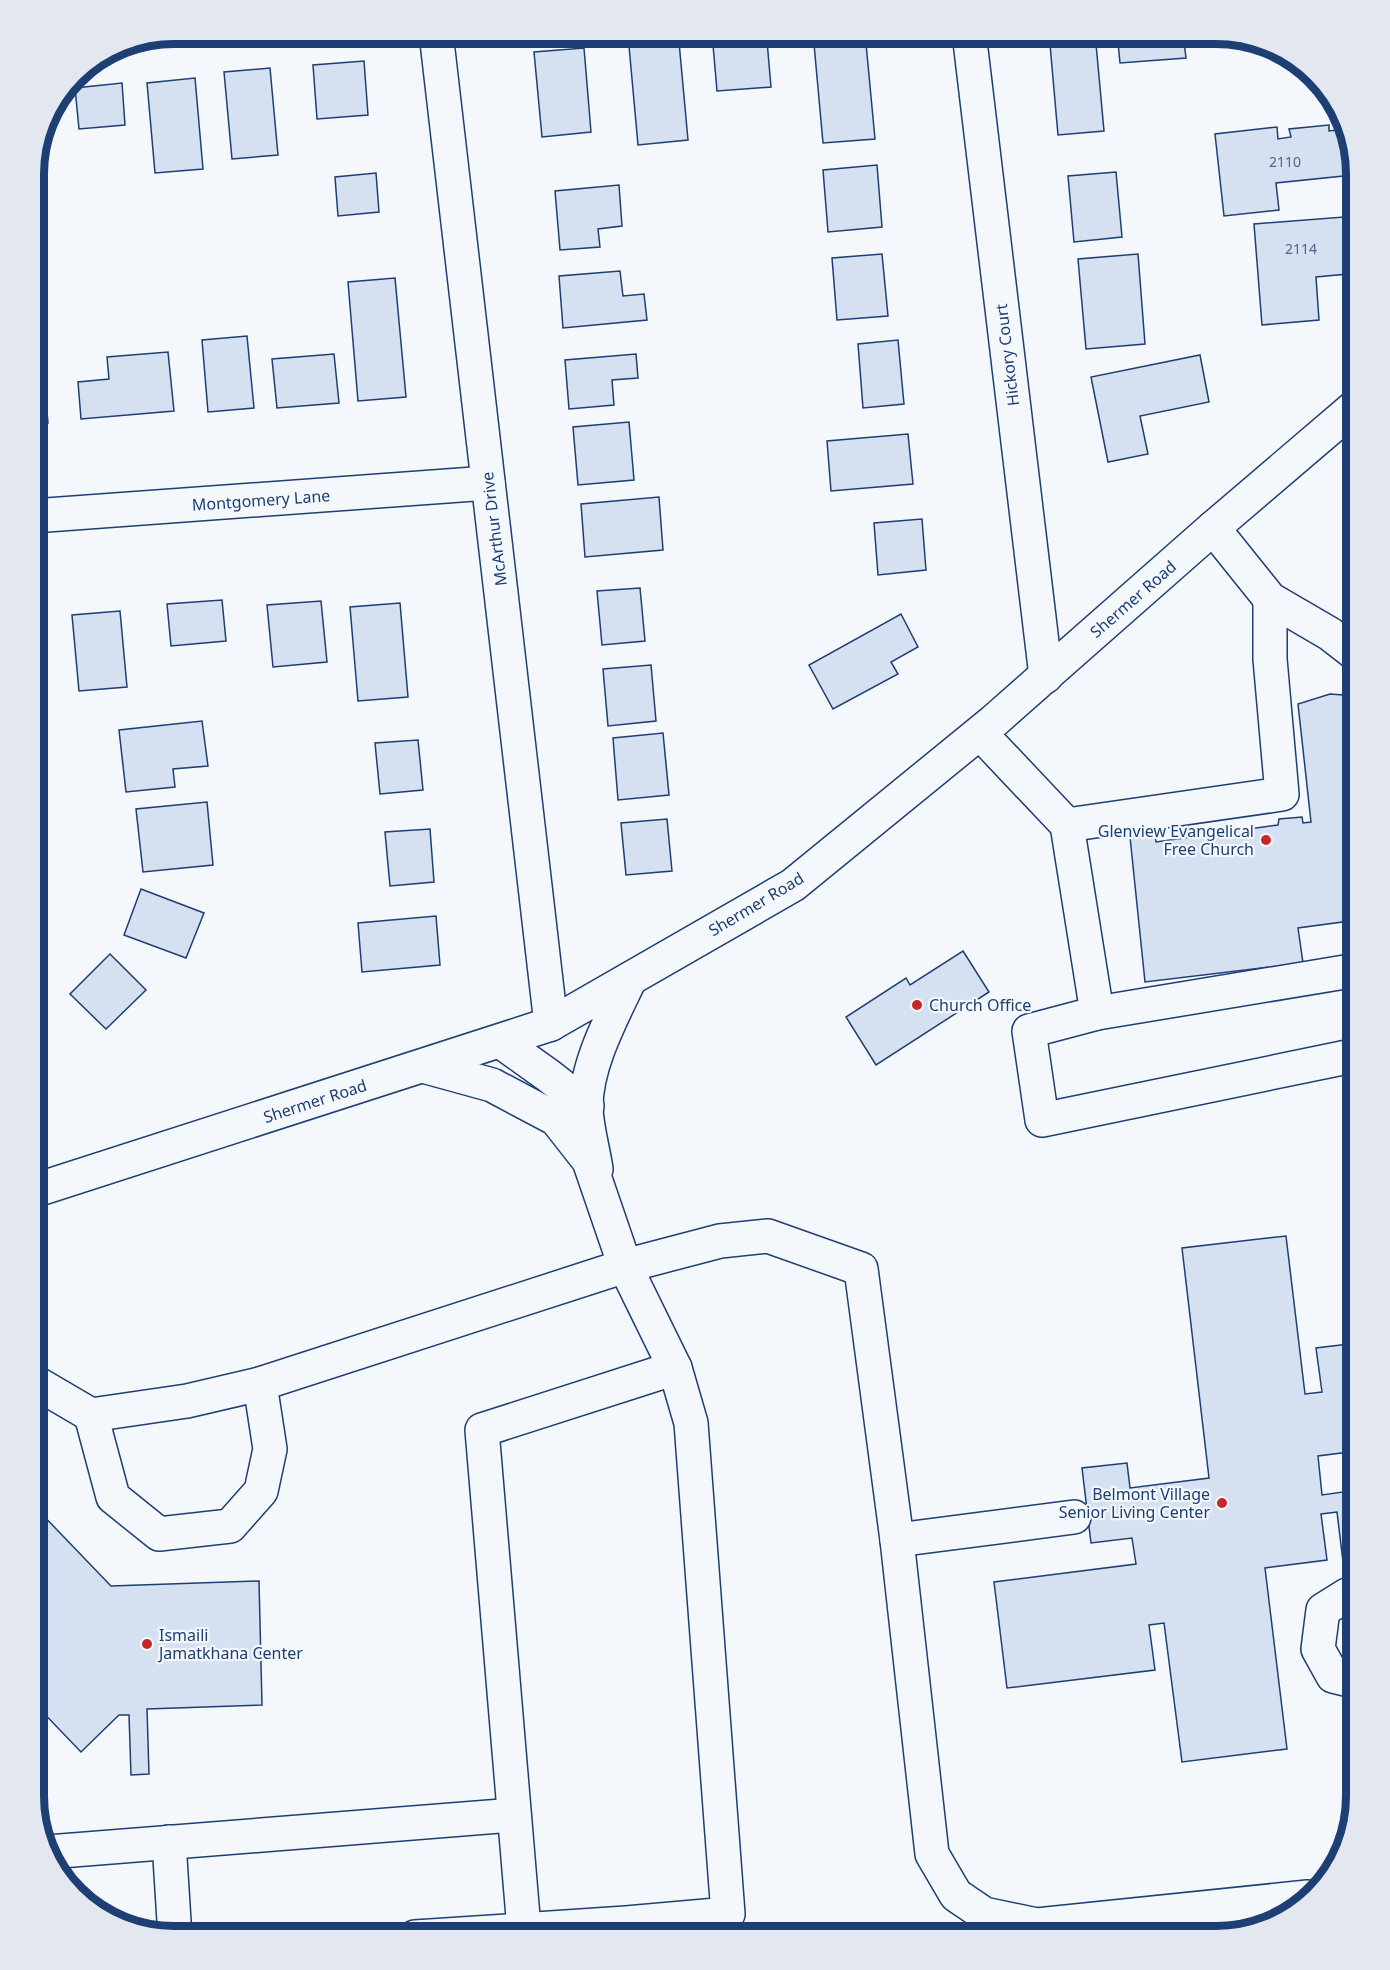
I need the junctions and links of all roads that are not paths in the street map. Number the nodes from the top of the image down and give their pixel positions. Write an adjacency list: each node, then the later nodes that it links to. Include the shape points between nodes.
1 (437, 44): 4 (street, McArthur Drive)
2 (970, 44): 9 (street, Hickory Court)
3 (1346, 414): 6 (street, Shermer Road)
4 (488, 483): 5 (street, Montgomery Lane); 15 (street, McArthur Drive)
5 (44, 515)
6 (1214, 528): 7 (street); 9 (street, Shermer Road)
7 (1270, 599): 8 (street); 11 (street, via 1270,659 1282,794)
8 (1346, 646)
9 (1046, 676): 10 (street, Shermer Road)
10 (980, 733): 11 (street); 13 (street, Shermer Road, via 793,885)
11 (1067, 825): 14 (street)
12 (1346, 972): 14 (street)
13 (630, 979): 15 (street, Shermer Road); 19 (street, via 606,1028 591,1076)
14 (1096, 1013): 17 (street, via 1029,1031 1042,1120)
15 (551, 1024): 16 (street, Shermer Road)
16 (500, 1041): 18 (street, Shermer Road); 19 (street)
17 (1346, 1057)
18 (423, 1066): 20 (street, Shermer Road); 21 (street, via 492,1085 556,1119 589,1161)
19 (587, 1106): 21 (street)
20 (44, 1187)
21 (600, 1194): 22 (street)
22 (625, 1266): 23 (street); 24 (street); 28 (street, via 720,1241 768,1236 861,1269)
23 (675, 1368): 31 (street, via 482,1430); 37 (street, via 691,1423 728,1914)
24 (260, 1384): 26 (street, via 187,1401); 26 (street, via 270,1449 268,1460 261,1491 230,1526 159,1534 113,1497)
25 (44, 1388): 26 (street)
26 (90, 1415)
27 (1074, 1517): 28 (street)
28 (897, 1539): 34 (street, via 932,1854 956,1895 984,1914 1037,1925)
29 (1346, 1596): 30 (street, via 1323,1610 1318,1649 1333,1676)
30 (1346, 1679)
31 (514, 1815): 32 (street); 36 (street)
32 (169, 1842): 33 (street); 35 (street)
33 (56, 1851)
34 (1298, 1898)
35 (174, 1926)
36 (524, 1926)
37 (568, 1926)

